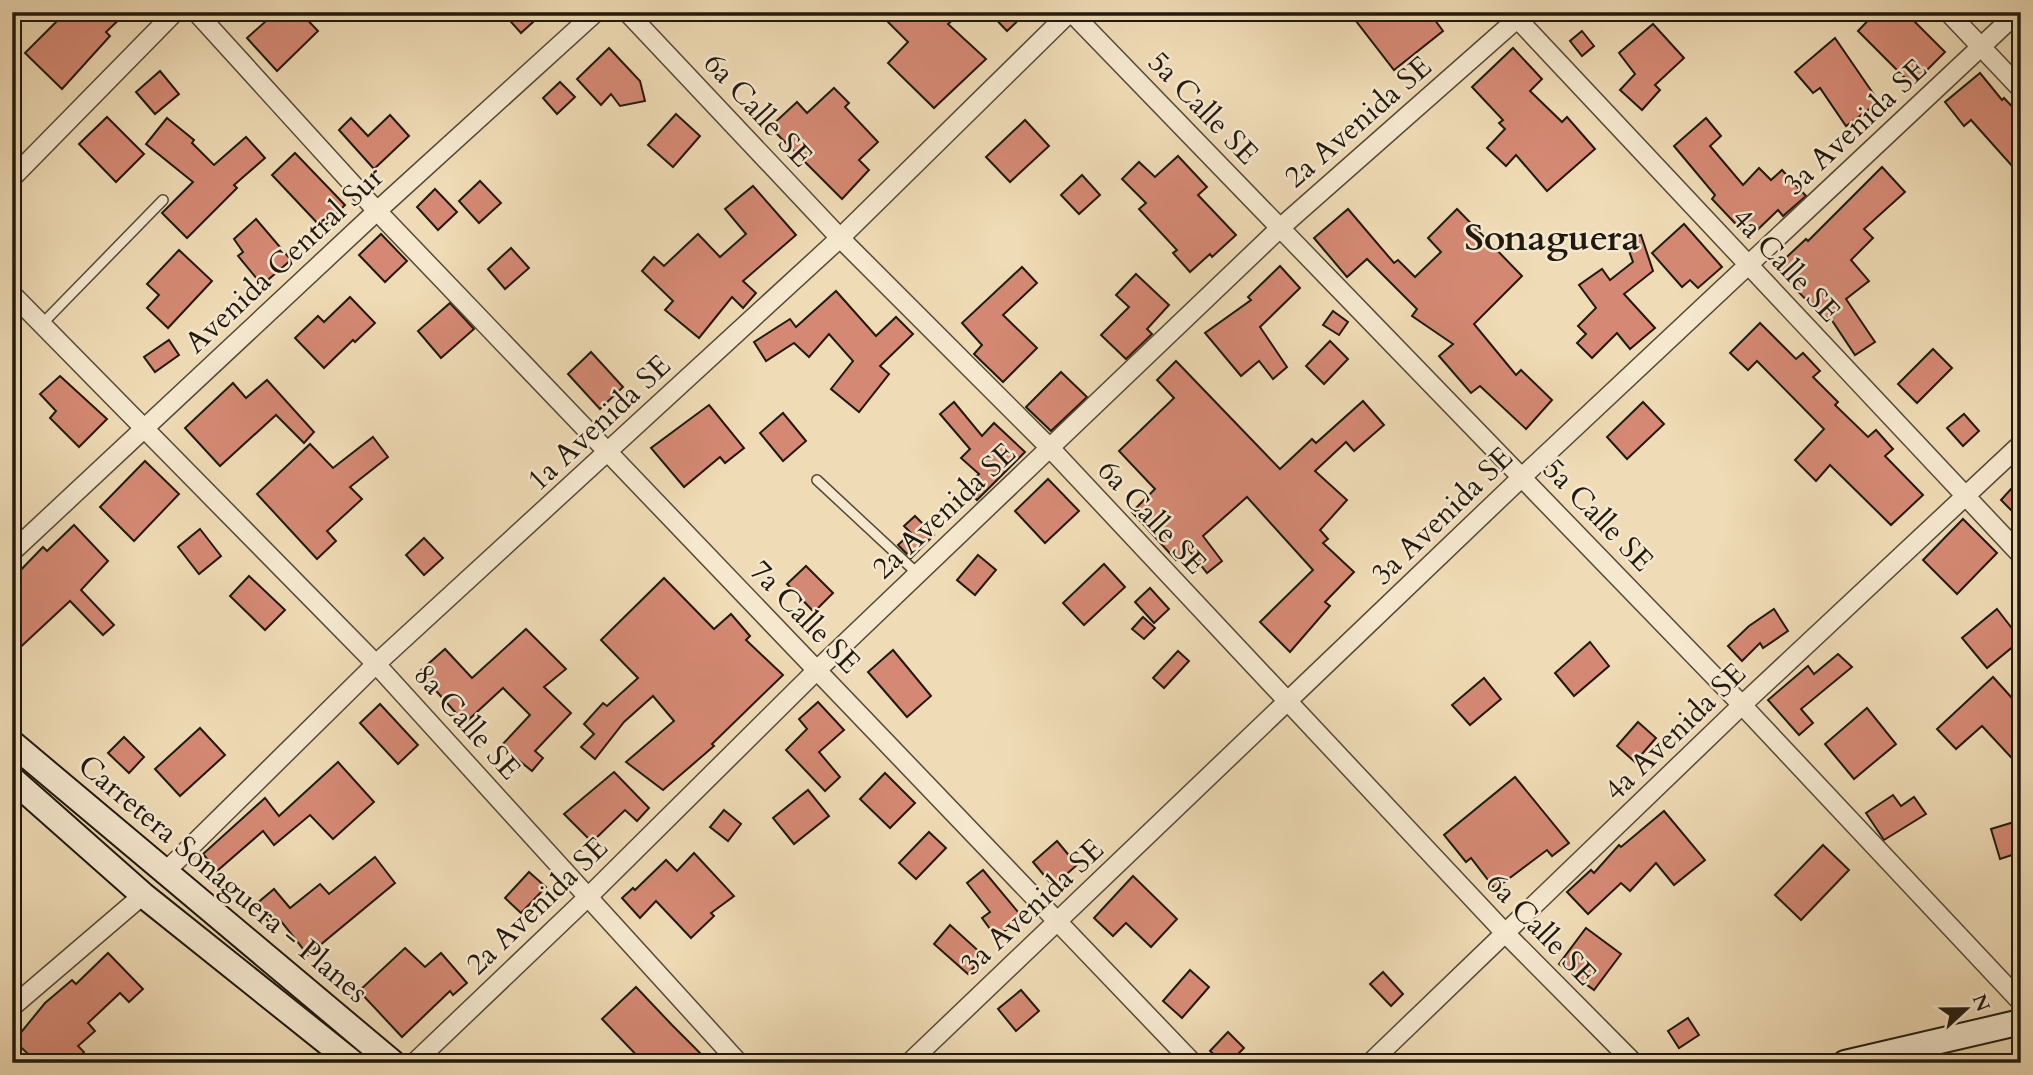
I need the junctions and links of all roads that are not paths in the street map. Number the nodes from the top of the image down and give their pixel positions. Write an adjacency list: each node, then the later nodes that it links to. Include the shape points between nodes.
1 (175, 12): 11 (street)
2 (196, 12): 13 (street, 7a Calle SE)
3 (596, 12): 13 (street, Avenida Central Sur)
4 (627, 12): 15 (street, 6a Calle SE)
5 (1071, 12): 14 (street, 5a Calle SE); 15 (street, 1a Avenida SE)
6 (1948, 12): 9 (street)
7 (2018, 12): 9 (street, 3a Avenida SE)
8 (1518, 15): 14 (street, 2a Avenida SE); 16 (street, 4a Calle SE)
9 (1980, 47): 10 (street); 16 (street, 3a Avenida SE)
10 (2021, 89)
11 (12, 178)
12 (163, 200): 18 (lane)
13 (377, 211): 19 (street, Avenida Central Sur); 22 (street, 7a Calle SE)
14 (1280, 229): 21 (street, 2a Avenida SE); 23 (street, 5a Calle SE)
15 (840, 238): 21 (street, 6a Calle SE); 22 (street, 1a Avenida SE)
16 (1748, 267): 23 (street, 3a Avenida SE); 25 (street, 4a Calle SE)
17 (12, 294): 18 (street, 8a Calle SE)
18 (42, 324): 19 (street, 8a Calle SE)
19 (145, 428): 26 (street, Avenida Central Sur); 29 (street, 8a Calle SE)
20 (2021, 444): 25 (street, 4a Avenida SE)
21 (1051, 449): 28 (street, 2a Avenida SE); 31 (street, 6a Calle SE)
22 (609, 453): 29 (street, 1a Avenida SE); 30 (street, 7a Calle SE)
23 (1522, 477): 31 (street, 3a Avenida SE); 32 (street, 5a Calle SE)
24 (817, 480): 28 (lane)
25 (1965, 497): 27 (street, 4a Calle SE); 32 (street, 4a Avenida SE)
26 (12, 552)
27 (2021, 555)
28 (918, 574): 30 (street, 2a Avenida SE)
29 (376, 664): 35 (street, 1a Avenida SE); 37 (street, 8a Calle SE)
30 (817, 670): 37 (street, 2a Avenida SE); 38 (street, 7a Calle SE)
31 (1287, 704): 38 (street, 3a Avenida SE); 39 (street, 6a Calle SE)
32 (1742, 705): 39 (street, 4a Avenida SE); 40 (street, 5a Calle SE)
33 (12, 743): 35 (main road, Carretera Sonaguera - Planes)
34 (12, 779): 36 (main road, Carretera Sonaguera - Planes)
35 (164, 873): 45 (main road, Carretera Sonaguera - Planes)
36 (143, 895): 41 (street); 44 (main road, Carretera Sonaguera - Planes)
37 (588, 897): 46 (street, 2a Avenida SE); 47 (street, 8a Calle SE)
38 (1058, 922): 48 (street, 3a Avenida SE); 49 (street, 7a Calle SE)
39 (1506, 934): 50 (street, 4a Avenida SE); 51 (street, 6a Calle SE)
40 (2021, 1002)
41 (12, 1007)
42 (2021, 1022): 52 (main road)
43 (2021, 1038): 53 (main road)
44 (353, 1063)
45 (393, 1063)
46 (414, 1063)
47 (738, 1063)
48 (909, 1063)
49 (1193, 1063)
50 (1370, 1063)
51 (1634, 1063)
52 (1845, 1063)
53 (1920, 1063)

